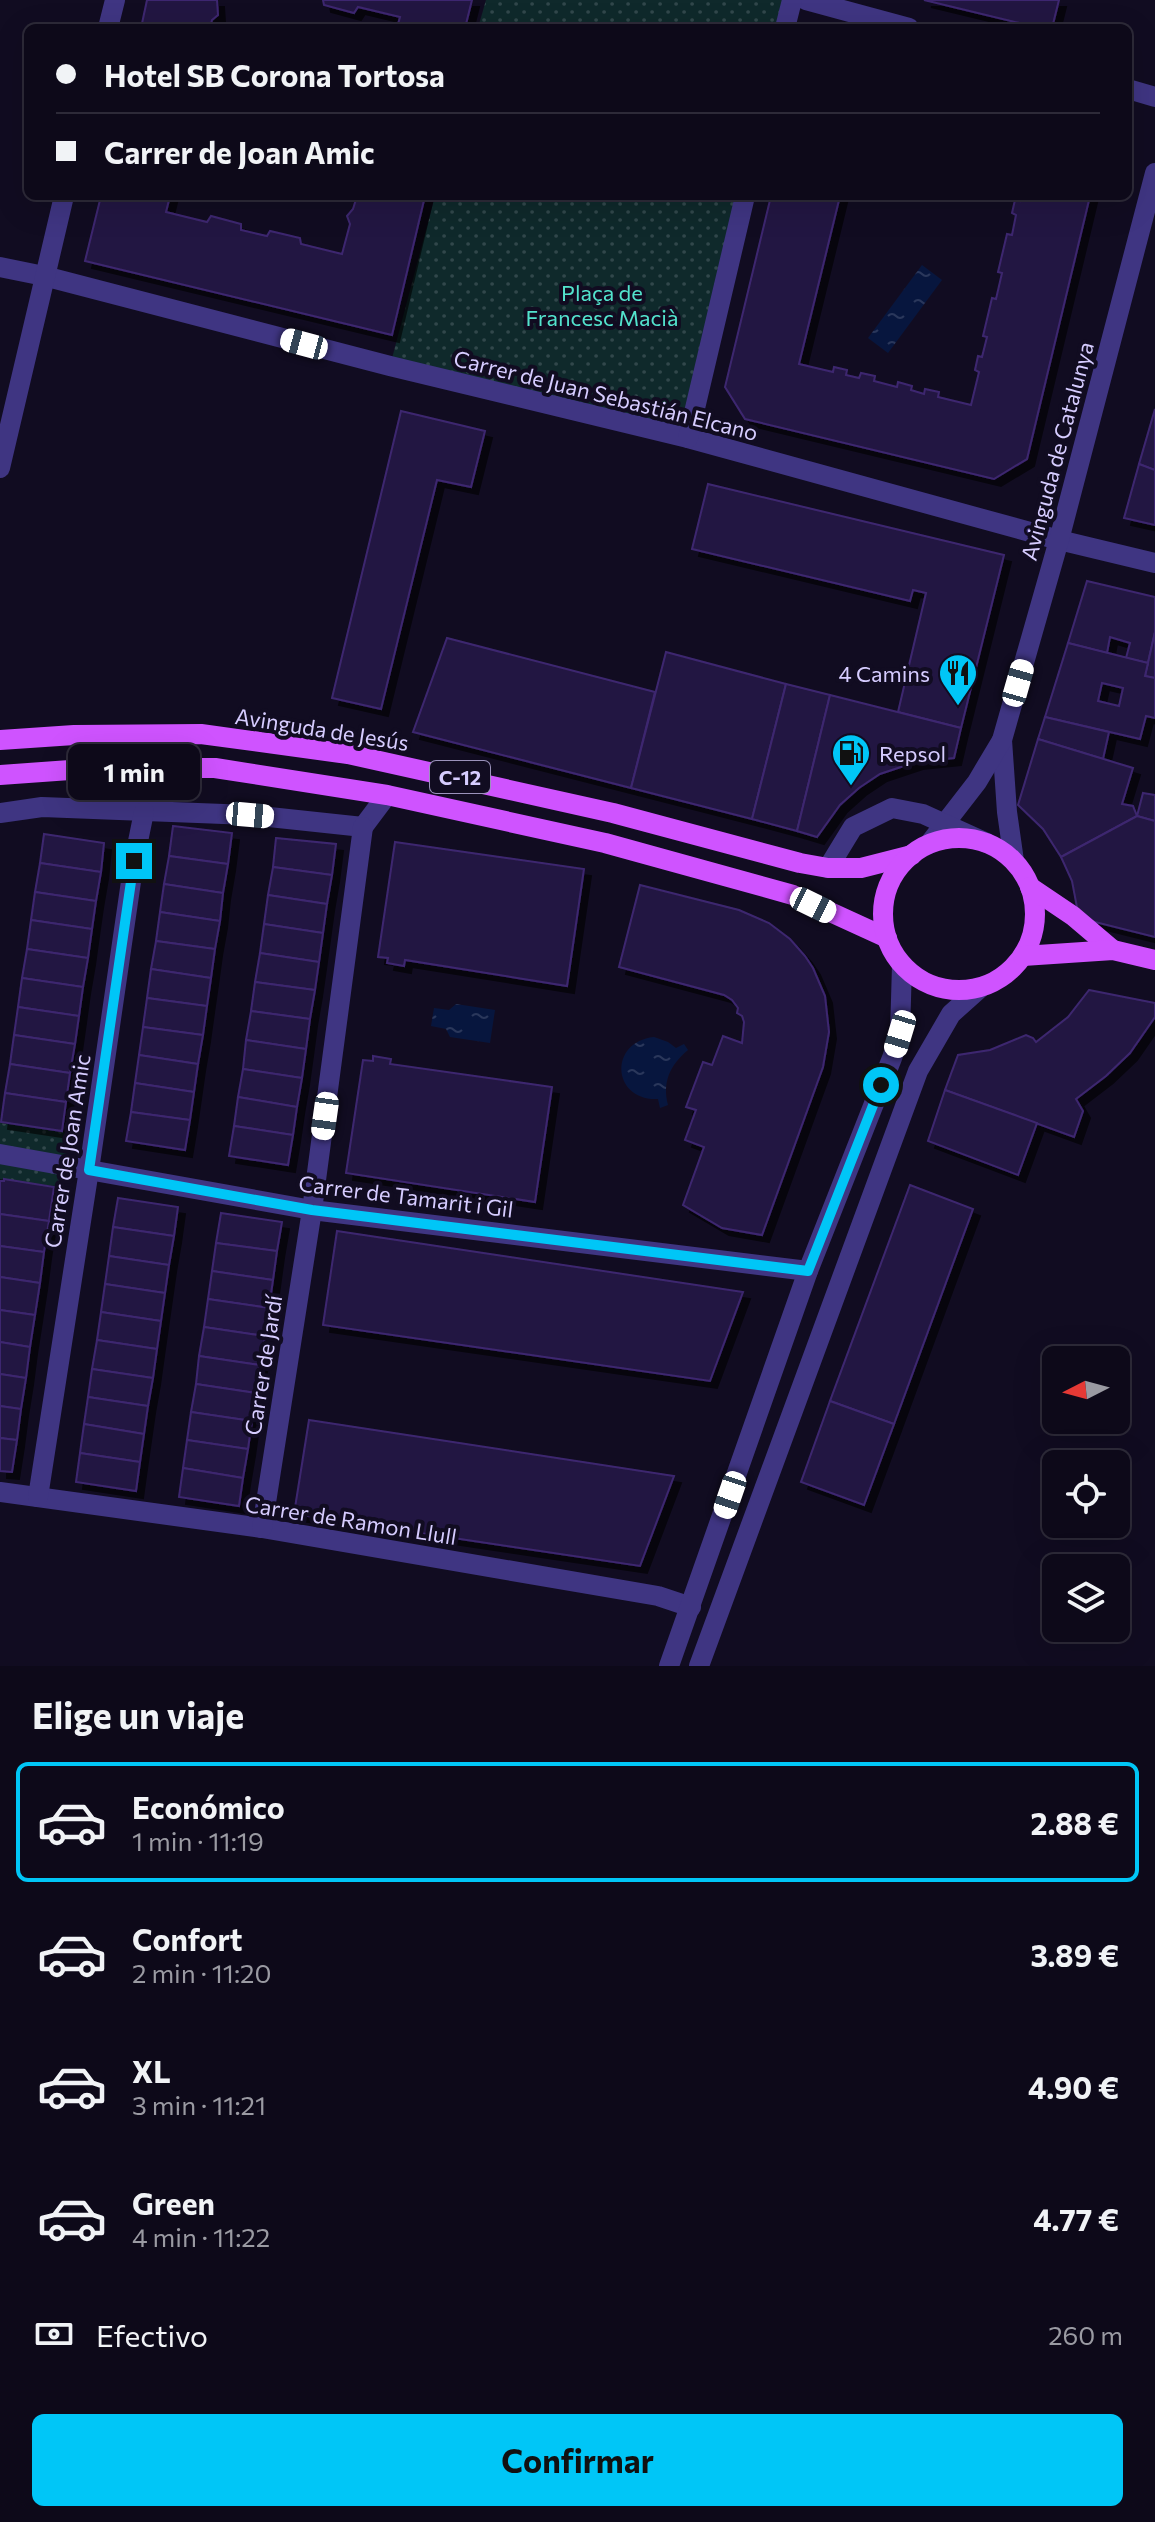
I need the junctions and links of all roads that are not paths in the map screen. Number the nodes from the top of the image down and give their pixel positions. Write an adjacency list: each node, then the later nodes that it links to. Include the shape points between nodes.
1 (115, 0): 4 (street)
2 (792, 0): 5 (street)
3 (806, 0): 6 (street)
4 (109, 24)
5 (786, 24)
6 (894, 24)
7 (1132, 90): 8 (street)
8 (1155, 97)
9 (1155, 173): 16 (street, Avinguda de Catalunya)
10 (63, 200): 13 (street)
11 (744, 200): 14 (street)
12 (0, 267): 13 (street, Carrer de Juan Sebastián Elcano)
13 (44, 276): 14 (street, Carrer de Juan Sebastián Elcano); 15 (street)
14 (688, 438): 16 (street, Carrer de Juan Sebastián Elcano)
15 (0, 468)
16 (1059, 540): 17 (street, Carrer de Juan Sebastián Elcano); 19 (street, Avinguda de Catalunya)
17 (1155, 563)
18 (0, 740): 29 (main road, Avinguda de Jesús / C-12, via 201,734 348,754 536,794)
19 (1002, 740): 24 (street); 28 (street)
20 (0, 775): 21 (main road, C-12, via 215,768)
21 (387, 795): 25 (street); 31 (main road, C-12, via 605,843 793,895)
22 (144, 812): 23 (street, via 42,807); 25 (street, via 250,815); 38 (street, Carrer de Joan Amic)
23 (0, 813)
24 (945, 826): 26 (street); 27 (street); 29 (street, via 923,814 892,808 853,827)
25 (363, 827): 39 (street, Carrer de Jardí)
26 (987, 843): 27 (main road, C-12, via 948,839); 28 (main road, C-12)
27 (920, 849): 29 (main road, Avinguda de Jesús / C-12, via 861,868); 31 (main road, via 901,866 886,893)
28 (1014, 861): 30 (main road, C-12)
29 (828, 868)
30 (1030, 887): 32 (main road, C-12); 33 (main road, C-12, via 1035,922)
31 (887, 938): 35 (main road)
32 (1113, 950): 33 (main road, C-12); 34 (main road, C-12)
33 (1023, 956): 36 (main road, via 1005,976)
34 (1155, 960)
35 (902, 965): 36 (main road, via 943,989); 40 (street, via 900,1034)
36 (980, 988): 46 (street, via 951,1014 918,1071)
37 (0, 1154): 38 (street, Carrer de Tamarit i Gil)
38 (89, 1170): 39 (street, Carrer de Tamarit i Gil); 42 (street, Carrer de Joan Amic)
39 (312, 1210): 40 (street, Carrer de Tamarit i Gil); 43 (street, Carrer de Jardí)
40 (808, 1271): 44 (street)
41 (0, 1492): 42 (street, Carrer de Ramon Llull)
42 (38, 1497): 43 (street, Carrer de Ramon Llull)
43 (262, 1528): 44 (street, Carrer de Ramon Llull, via 658,1596)
44 (691, 1607): 45 (street)
45 (669, 1666)
46 (699, 1666)

